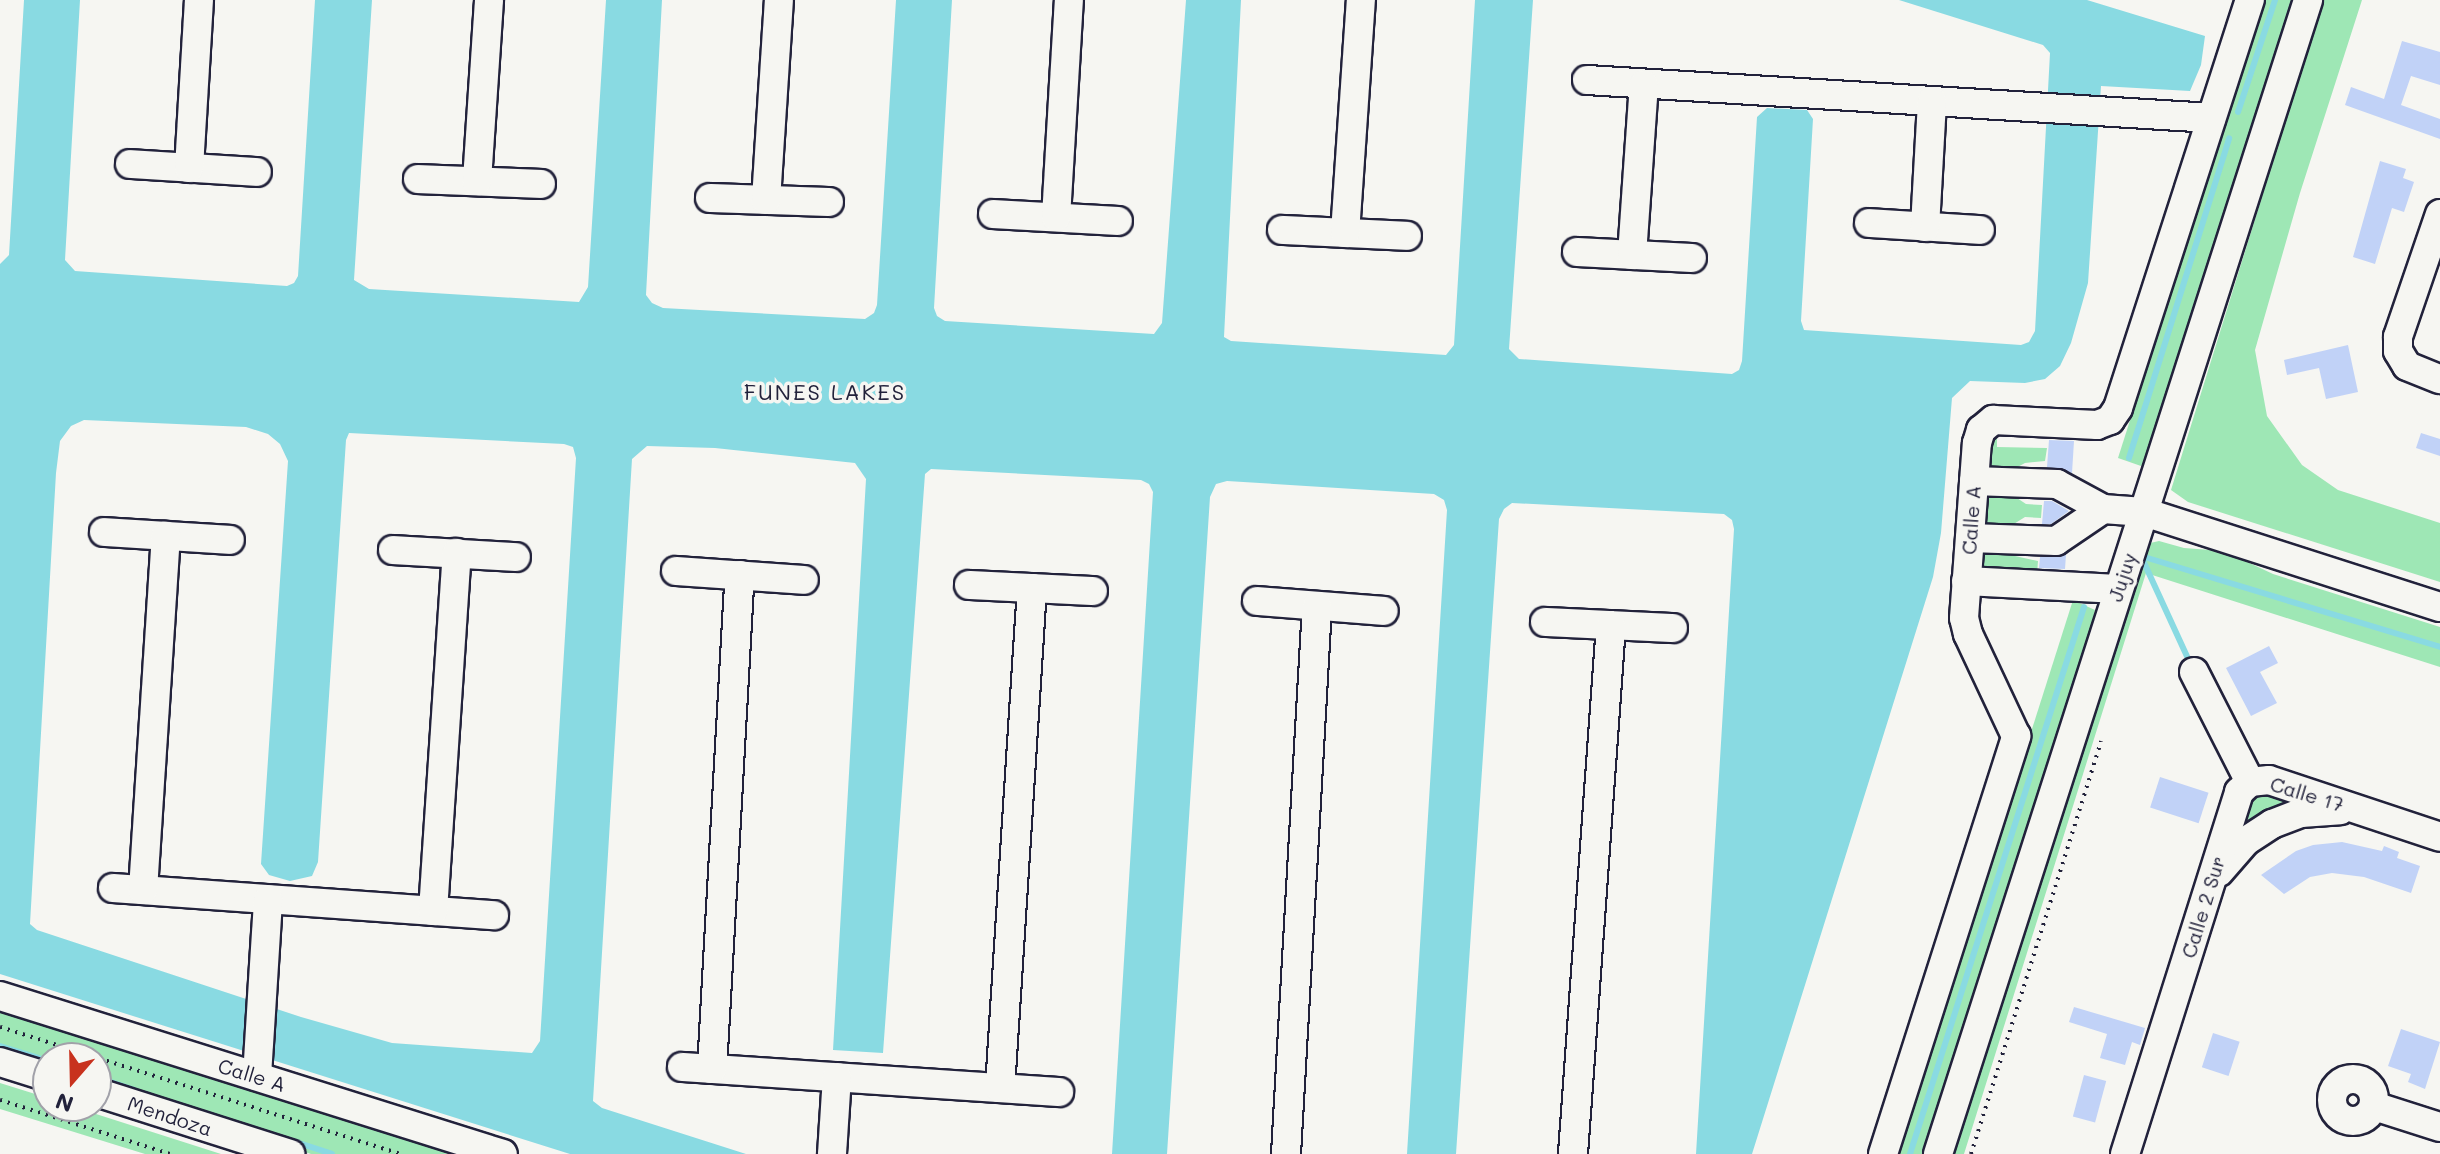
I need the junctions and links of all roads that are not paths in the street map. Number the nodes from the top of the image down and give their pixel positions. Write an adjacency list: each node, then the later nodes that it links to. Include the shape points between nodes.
1 (199, 0): 13 (street)
2 (489, 0): 16 (street)
3 (779, 0): 19 (street)
4 (1069, 0): 23 (street)
5 (1361, 0): 29 (street)
6 (2250, 0): 11 (street, Calle A)
7 (2308, 0): 37 (street, Jujuy)
8 (1587, 80): 9 (street)
9 (1644, 84): 10 (street); 32 (street)
10 (1932, 101): 11 (street); 26 (street)
11 (2211, 118): 35 (street, Calle A, via 2118,408 2110,420 2097,425 1993,420 1981,430)
12 (130, 164): 13 (street)
13 (189, 168): 14 (street)
14 (257, 172)
15 (418, 179): 16 (street)
16 (477, 181): 17 (street)
17 (541, 184)
18 (710, 198): 19 (street)
19 (766, 200): 20 (street)
20 (829, 202)
21 (993, 214): 23 (street)
22 (2440, 214): 34 (street, via 2398,337 2398,351 2407,366)
23 (1056, 217): 24 (street)
24 (1118, 221)
25 (1869, 223): 26 (street)
26 (1925, 227): 28 (street)
27 (1282, 230): 29 (street)
28 (1980, 230)
29 (1345, 233): 30 (street)
30 (1407, 236)
31 (1577, 252): 32 (street)
32 (1632, 255): 33 (street)
33 (1692, 258)
34 (2440, 379)
35 (1974, 481): 36 (street, via 2057,484); 40 (street, Calle A)
36 (2103, 509): 37 (street); 40 (street, via 2056,541)
37 (2144, 512): 51 (street, Jujuy); 55 (street)
38 (104, 532): 39 (street)
39 (166, 536): 41 (street); 66 (street)
40 (1970, 538): 48 (street, Calle A)
41 (230, 540)
42 (393, 550): 43 (street)
43 (457, 553): 44 (street); 68 (street)
44 (516, 557)
45 (676, 571): 46 (street)
46 (740, 575): 47 (street); 73 (street)
47 (804, 580)
48 (1966, 581): 51 (street); 87 (street, Calle A, via 1968,634 2016,736)
49 (969, 585): 50 (street)
50 (1032, 588): 52 (street); 77 (street)
51 (2118, 589): 88 (street, Jujuy)
52 (1093, 591)
53 (1257, 601): 54 (street)
54 (1317, 606): 56 (street); 85 (street)
55 (2440, 607)
56 (1384, 611)
57 (1545, 622): 58 (street)
58 (1611, 625): 59 (street); 86 (street)
59 (1673, 628)
60 (2194, 672): 61 (street)
61 (2250, 782): 62 (street, Calle 17, via 2269,780); 65 (street, Calle 2 Sur, via 2239,792)
62 (2363, 812): 63 (street, Calle 17); 65 (street, Calle 17, via 2301,813 2272,824 2246,841)
63 (2440, 837)
64 (113, 888): 66 (street)
65 (2209, 889): 89 (street, Calle 2 Sur)
66 (143, 890): 67 (street)
67 (268, 899): 68 (street); 75 (street)
68 (433, 911): 69 (street)
69 (494, 915)
70 (0, 996): 75 (street, Calle A)
71 (0, 1062): 74 (street)
72 (682, 1067): 73 (street)
73 (712, 1069): 76 (street)
74 (32, 1072)
75 (257, 1076): 83 (street, Calle A)
76 (837, 1077): 77 (street); 84 (street)
77 (1000, 1088): 78 (street)
78 (1059, 1092)
79 (112, 1097): 82 (street, Mendoza)
80 (2374, 1106): 81 (street)
81 (2440, 1127)
82 (290, 1154)
83 (503, 1154)
84 (832, 1154)
85 (1286, 1154)
86 (1573, 1154)
87 (1883, 1154)
88 (1938, 1154)
89 (2125, 1154)

